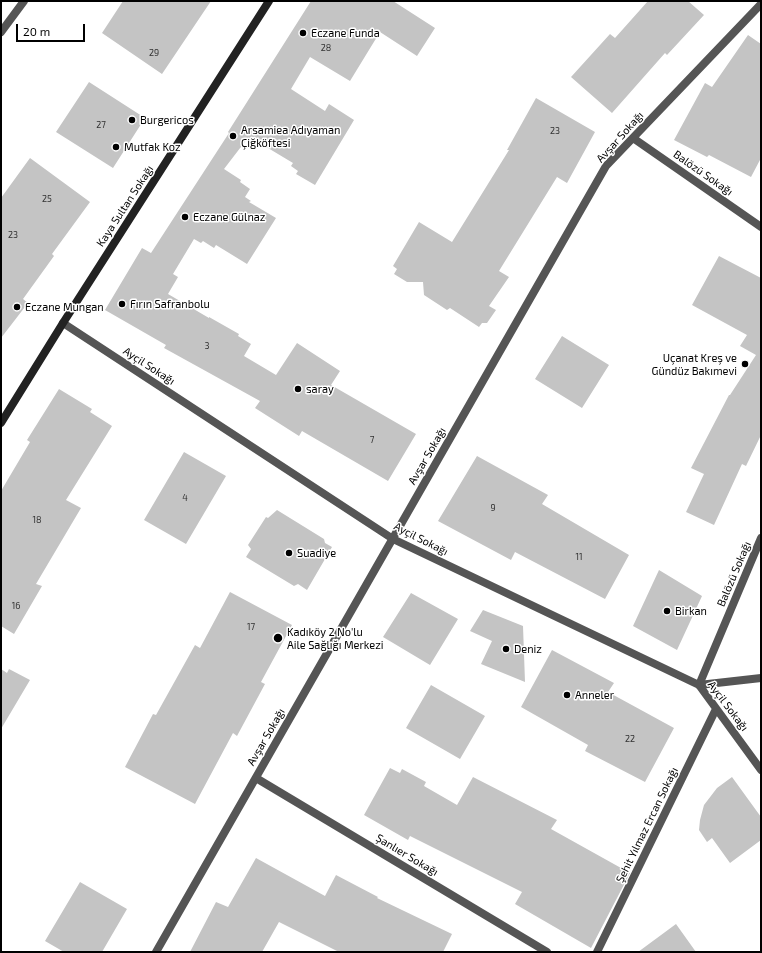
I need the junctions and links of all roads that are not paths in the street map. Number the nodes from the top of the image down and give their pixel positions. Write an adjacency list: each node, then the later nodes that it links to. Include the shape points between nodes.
1 (24, 1): 4 (street)
2 (269, 1): 7 (street, Kaya Sultan Sokağı)
3 (761, 4): 5 (street, Avşar Sokağı)
4 (1, 32)
5 (633, 138): 6 (street, Balözü Sokağı); 10 (street, Avşar Sokağı, via 606,166)
6 (761, 227)
7 (63, 323): 8 (street, Kaya Sultan Sokağı); 10 (street, Ayçil Sokağı)
8 (1, 423)
9 (761, 538): 12 (street, Balözü Sokağı)
10 (393, 539): 12 (street, Ayçil Sokağı); 15 (street, Avşar Sokağı)
11 (761, 678): 12 (street)
12 (699, 685): 13 (street, Ayçil Sokağı)
13 (716, 709): 14 (street, Ayçil Sokağı); 18 (street, Şehit Yılmaz Ercan Sokağı)
14 (761, 770)
15 (256, 778): 16 (street, Avşar Sokağı); 17 (street, Şanlıer Sokağı)
16 (156, 952)
17 (547, 952)
18 (597, 952)

